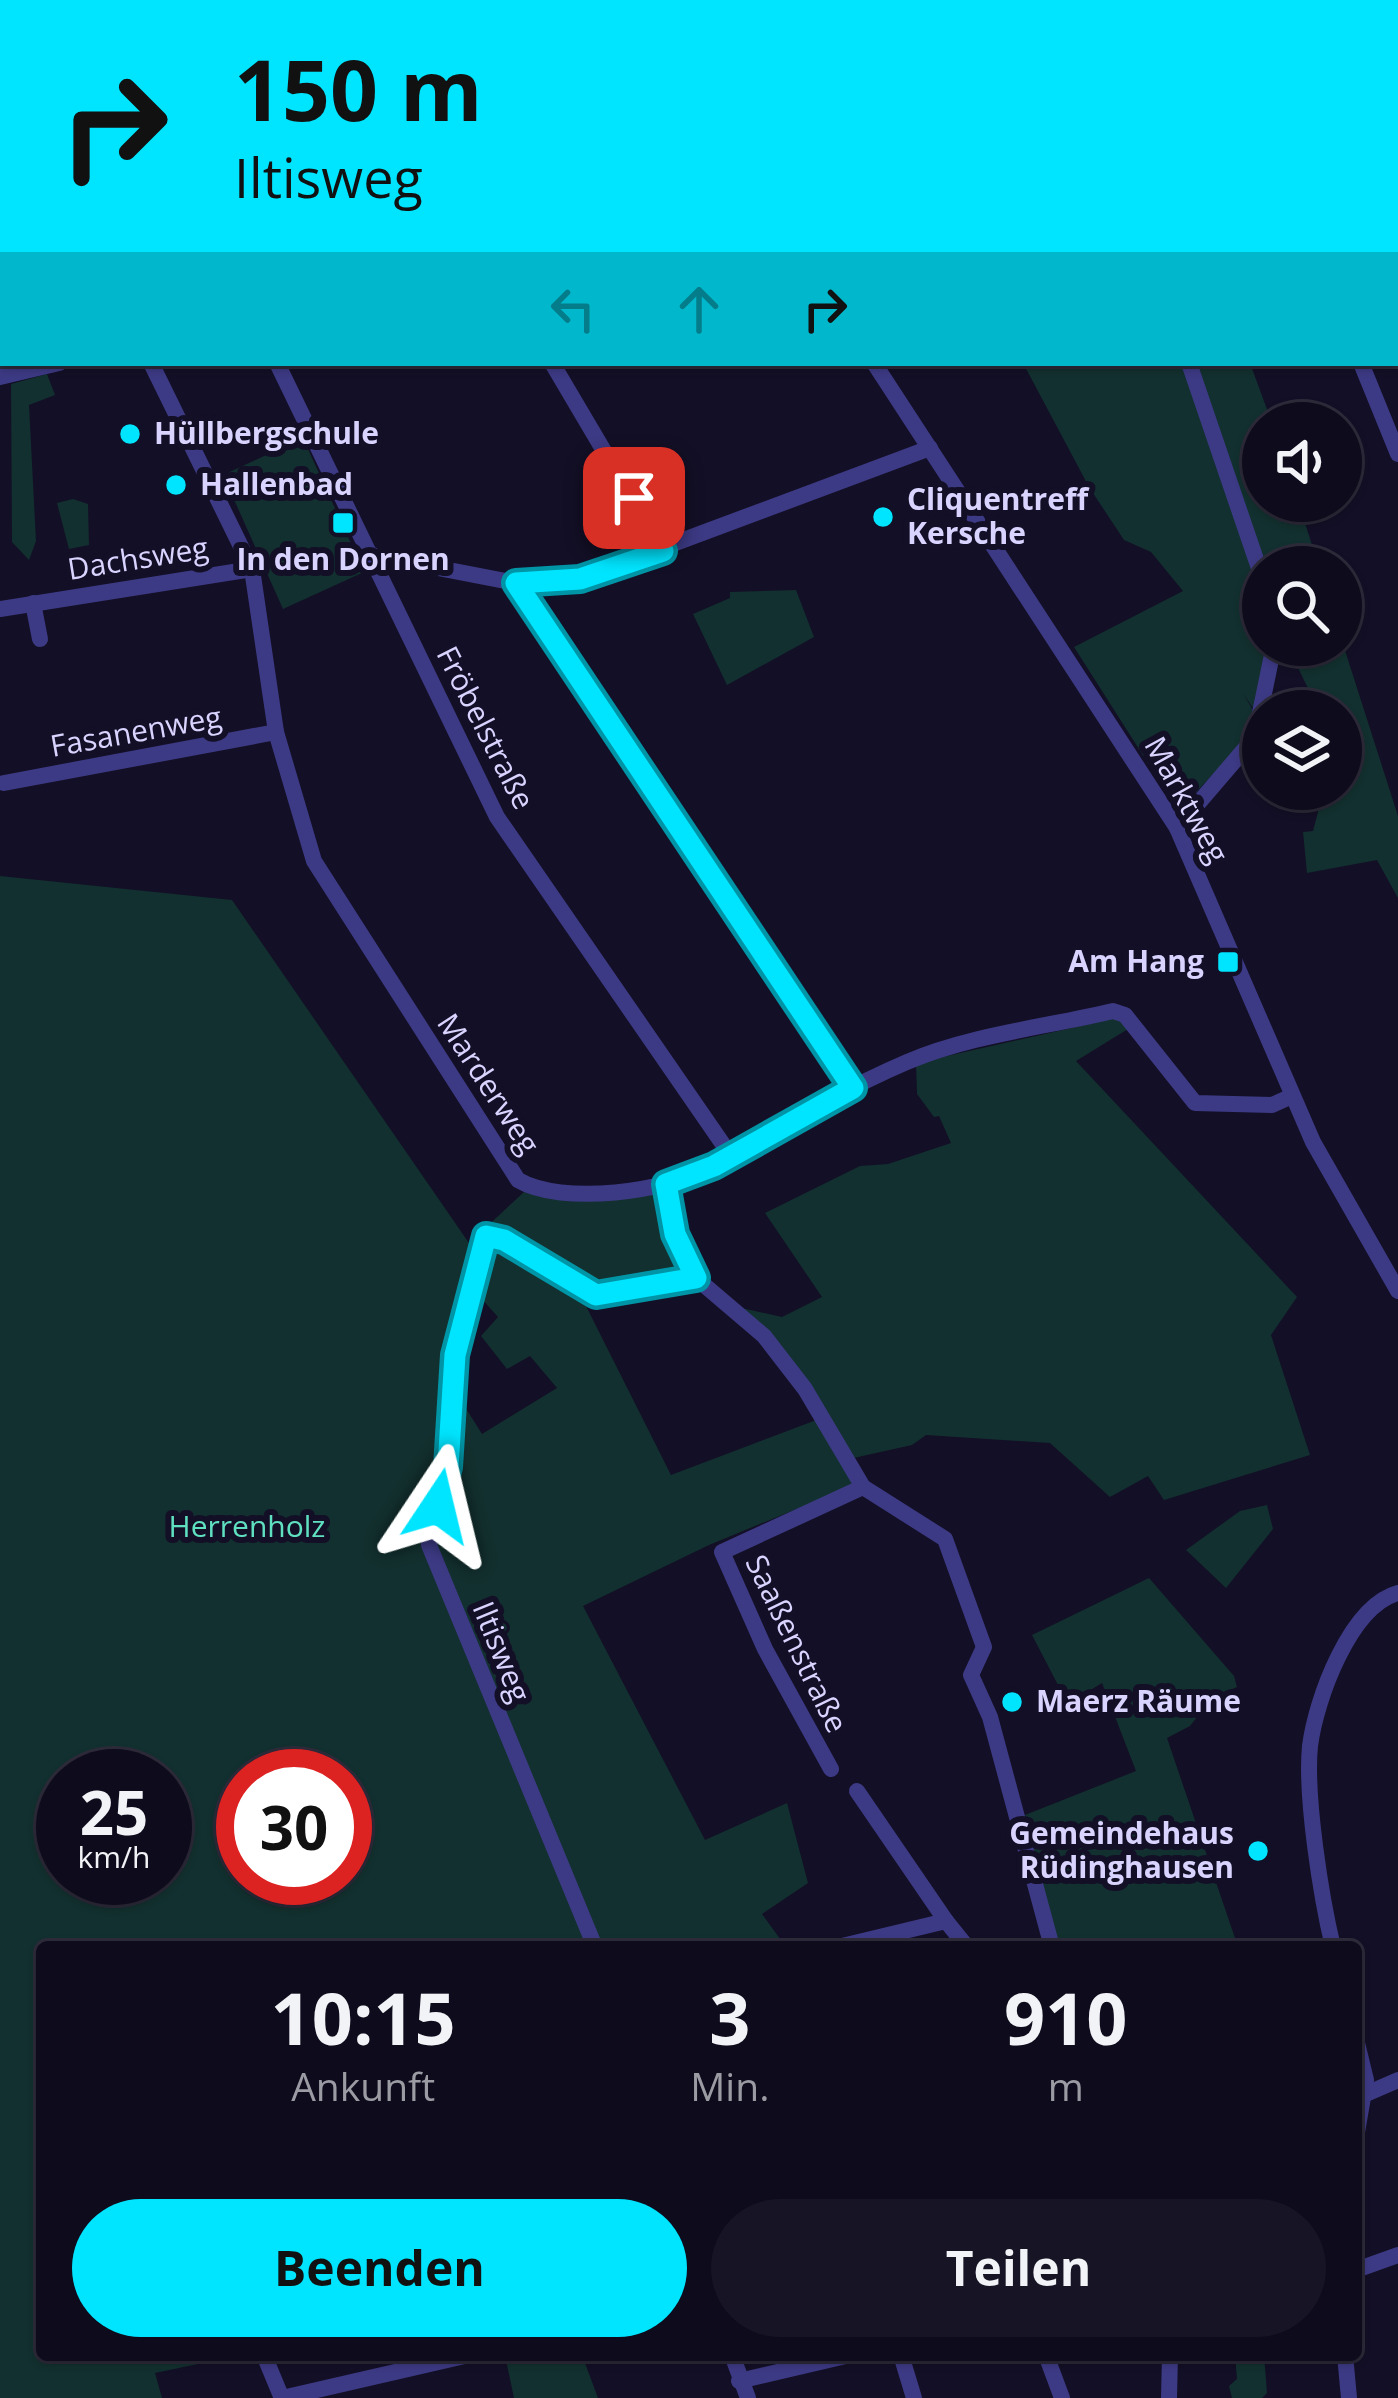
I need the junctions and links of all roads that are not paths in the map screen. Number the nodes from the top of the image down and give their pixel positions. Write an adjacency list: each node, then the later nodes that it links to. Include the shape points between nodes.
1 (45, 366): 8 (street)
2 (152, 366): 14 (street, Marderweg)
3 (278, 366): 13 (street, Fröbelstraße)
4 (554, 366): 12 (street)
5 (876, 366): 9 (street, Marktweg)
6 (1191, 366): 11 (street)
7 (1361, 366): 10 (street)
8 (0, 376)
9 (930, 448): 12 (street); 22 (street, Marktweg)
10 (1398, 454)
11 (1252, 546)
12 (663, 551): 15 (street, via 580,579)
13 (371, 555): 15 (street); 25 (street, Fröbelstraße, via 496,817)
14 (252, 569): 16 (street, Dachsweg); 20 (street, Marderweg)
15 (516, 583): 23 (street)
16 (33, 603): 17 (street, Dachsweg); 18 (street, Dachsweg)
17 (0, 609)
18 (40, 639)
19 (1270, 666): 22 (street, via 1255,737)
20 (276, 732): 21 (street, Fasanenweg); 26 (street, Marderweg, via 314,861 518,1180 573,1196)
21 (4, 783)
22 (1177, 828): 24 (street, Marktweg)
23 (853, 1088): 24 (street, Marderweg, via 911,1060 1113,1012 1125,1015 1195,1103 1272,1105); 25 (street, Marderweg)
24 (1292, 1096): 28 (street, Marktweg)
25 (729, 1153): 26 (street, Marderweg)
26 (666, 1184): 27 (street, via 675,1234)
27 (696, 1278): 29 (street, via 764,1336 806,1389); 34 (street, Iltisweg, via 596,1295 486,1236 455,1355 448,1467 429,1545)
28 (1398, 1292)
29 (863, 1487): 31 (street, Saaßenstraße, via 722,1552); 37 (street, via 944,1539 990,1649 971,1675 990,1717)
30 (1398, 1593): 38 (street, via 1370,1606 1353,1626 1311,1740)
31 (831, 1769)
32 (857, 1790): 33 (street)
33 (946, 1921): 35 (street); 36 (street)
34 (593, 1941)
35 (863, 1941)
36 (962, 1941)
37 (1050, 1941)
38 (1332, 1941)
39 (1398, 2080): 40 (street)
40 (1362, 2103)
41 (1398, 2255): 42 (street)
42 (1362, 2268)
43 (266, 2361): 52 (street)
44 (442, 2361): 52 (street)
45 (734, 2361): 51 (street)
46 (823, 2361): 51 (street)
47 (904, 2361): 54 (street)
48 (1048, 2361): 55 (street)
49 (1170, 2361): 56 (street)
50 (1346, 2361): 57 (street)
51 (739, 2380): 53 (street)
52 (281, 2397)
53 (748, 2398)
54 (914, 2398)
55 (1062, 2398)
56 (1169, 2398)
57 (1349, 2398)

